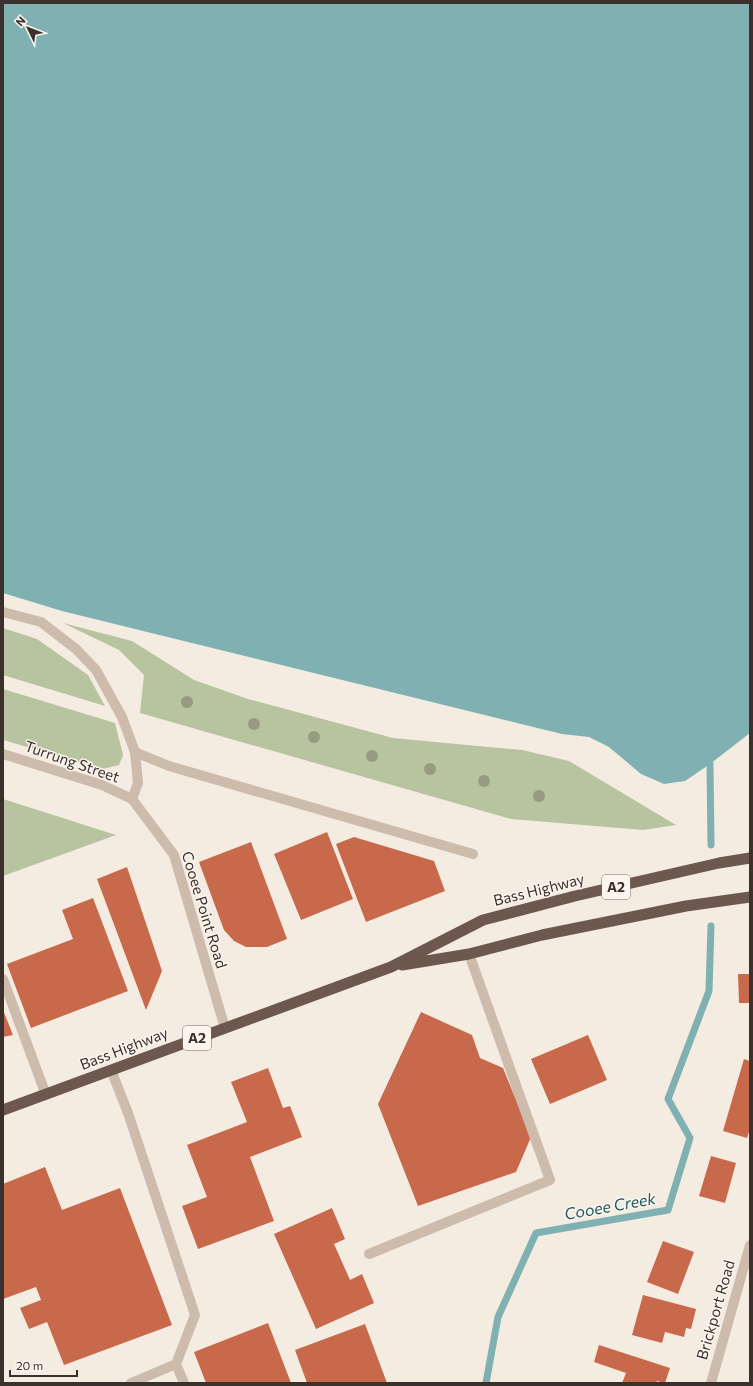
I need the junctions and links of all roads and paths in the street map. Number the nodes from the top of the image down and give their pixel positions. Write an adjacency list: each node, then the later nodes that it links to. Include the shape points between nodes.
1 (3, 612): 2 (street, via 41,622 76,649 96,670 122,717)
2 (135, 752): 4 (street, via 138,783); 5 (street, via 169,766)
3 (3, 754): 4 (street, Turrung Street, via 102,785)
4 (132, 799): 11 (street, Cooee Point Road, via 174,855)
5 (473, 854)
6 (750, 858): 9 (highway, Bass Highway / A2, via 576,896 484,920)
7 (750, 897): 8 (highway, Bass Highway / A2, via 686,906 558,932)
8 (469, 954): 9 (highway, Bass Highway / A2); 16 (street, via 550,1180)
9 (391, 967): 11 (highway, Bass Highway / A2)
10 (3, 979): 13 (street)
11 (225, 1028): 12 (highway, Bass Highway / A2)
12 (111, 1070): 13 (highway, Bass Highway / A2); 17 (street, via 128,1113 195,1315)
13 (46, 1095): 14 (highway, Bass Highway / A2)
14 (3, 1110)
15 (750, 1245): 20 (street, Brickport Road)
16 (370, 1254)
17 (176, 1364): 18 (street); 19 (street)
18 (131, 1383)
19 (184, 1383)
20 (711, 1383)

